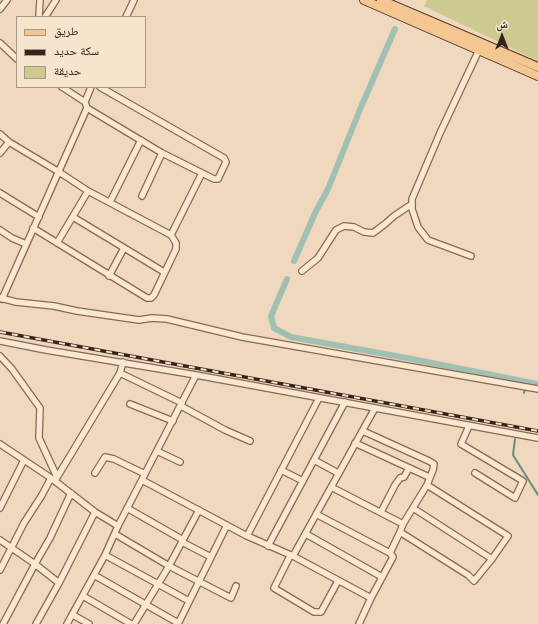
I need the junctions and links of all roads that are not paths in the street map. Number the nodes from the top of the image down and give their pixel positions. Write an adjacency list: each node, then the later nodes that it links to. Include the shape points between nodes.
1 (8, 0): 7 (street)
2 (40, 0): 8 (street)
3 (56, 0): 9 (street)
4 (134, 0): 10 (street)
5 (364, 0): 12 (main road)
6 (381, 0): 14 (main road)
7 (0, 9)
8 (39, 16)
9 (47, 16)
10 (126, 16)
11 (0, 43): 13 (street)
12 (479, 50): 15 (main road); 32 (street, via 440,133)
13 (16, 57)
14 (538, 67)
15 (538, 76)
16 (64, 88): 19 (street)
17 (92, 88): 19 (street)
18 (102, 88): 27 (street, via 225,159 218,179 214,180)
19 (85, 102): 20 (street)
20 (87, 108): 22 (street); 26 (street)
21 (0, 134): 23 (street)
22 (141, 140): 24 (street); 31 (street)
23 (9, 142): 25 (street); 26 (street)
24 (162, 152): 27 (street); 30 (street)
25 (0, 153)
26 (59, 172): 28 (street); 33 (street)
27 (202, 173): 37 (street)
28 (88, 191): 31 (street); 34 (street)
29 (1, 196): 33 (street)
30 (142, 196)
31 (110, 202): 37 (street)
32 (412, 204): 41 (street, via 418,227 428,240); 42 (street, via 373,233 344,226 336,230 318,258)
33 (38, 217): 35 (street)
34 (73, 217): 38 (street); 40 (street)
35 (33, 228): 38 (street); 39 (street)
36 (0, 230): 39 (street)
37 (171, 234): 43 (street, via 176,249)
38 (57, 243): 44 (street)
39 (26, 244): 45 (street)
40 (124, 248): 43 (street); 44 (street)
41 (471, 256)
42 (302, 271)
43 (164, 272): 44 (street, via 154,295 150,298)
44 (108, 276)
45 (1, 299): 51 (street, via 139,320 167,319 242,337)
46 (0, 341): 48 (street)
47 (0, 356): 75 (street, via 40,408 39,438)
48 (123, 362): 49 (street); 50 (street)
49 (120, 374): 55 (street); 75 (street)
50 (196, 375): 52 (street); 55 (street)
51 (538, 389)
52 (319, 398): 53 (street); 69 (street)
53 (345, 402): 56 (street); 66 (street)
54 (130, 404): 57 (street)
55 (182, 405): 57 (street); 61 (street)
56 (375, 408): 58 (street); 59 (street)
57 (173, 420): 64 (street)
58 (469, 426): 60 (street); 72 (street, via 461,444 523,481 515,498)
59 (363, 431): 62 (street); 74 (street, via 432,462 434,467)
60 (538, 438)
61 (250, 442)
62 (356, 443): 68 (street); 71 (street)
63 (1, 447): 65 (street)
64 (157, 451): 67 (street); 73 (street)
65 (24, 460): 75 (street); 81 (street)
66 (314, 460): 71 (street); 77 (street)
67 (180, 462)
68 (409, 468): 74 (street); 86 (street, via 395,485)
69 (281, 470): 77 (street); 94 (street)
70 (95, 473): 73 (street, via 105,457)
71 (338, 473): 79 (street)
72 (475, 473)
73 (145, 474): 76 (street)
74 (429, 477): 78 (street)
75 (54, 479): 80 (street); 98 (street)
76 (142, 480): 82 (street); 84 (street)
77 (303, 481): 97 (street)
78 (427, 485): 83 (street); 103 (street, via 508,536)
79 (331, 486): 86 (street); 87 (street)
80 (71, 493): 85 (street); 104 (street)
81 (0, 508)
82 (127, 508): 90 (street); 96 (street)
83 (413, 508): 88 (street); 103 (street)
84 (199, 510): 89 (street); 96 (street)
85 (95, 512): 90 (street); 111 (street)
86 (381, 512): 88 (street)
87 (316, 514): 93 (street); 99 (street)
88 (403, 524): 91 (street)
89 (227, 525): 94 (street); 102 (street)
90 (118, 526): 92 (street)
91 (400, 532): 99 (street); 103 (street, via 474,581)
92 (115, 534): 100 (street); 105 (street)
93 (306, 534): 101 (street); 108 (street)
94 (247, 536): 97 (street)
95 (0, 540): 98 (street)
96 (183, 541): 102 (street); 105 (street)
97 (268, 546): 101 (street)
98 (11, 547): 104 (street); 106 (street)
99 (390, 553): 108 (street, via 393,558)
100 (105, 555): 107 (street); 112 (street)
101 (291, 556): 109 (street); 109 (street, via 274,588 314,612 321,612)
102 (211, 557): 110 (street)
103 (492, 559)
104 (35, 564): 111 (street); 119 (street)
105 (169, 566): 110 (street); 112 (street)
106 (0, 570)
107 (94, 575): 114 (street); 117 (street)
108 (382, 577): 115 (street)
109 (338, 581): 115 (street)
110 (199, 582): 113 (street, via 231,598); 116 (street)
111 (59, 583): 120 (street)
112 (158, 584): 116 (street); 117 (street)
113 (236, 586)
114 (83, 596): 118 (street); 123 (street)
115 (370, 598): 126 (street)
116 (190, 600): 125 (street)
117 (147, 605): 124 (street); 125 (street)
118 (73, 615): 121 (street); 122 (street)
119 (2, 624)
120 (36, 624)
121 (67, 624)
122 (90, 624)
123 (131, 624)
124 (134, 624)
125 (178, 624)
126 (359, 624)

